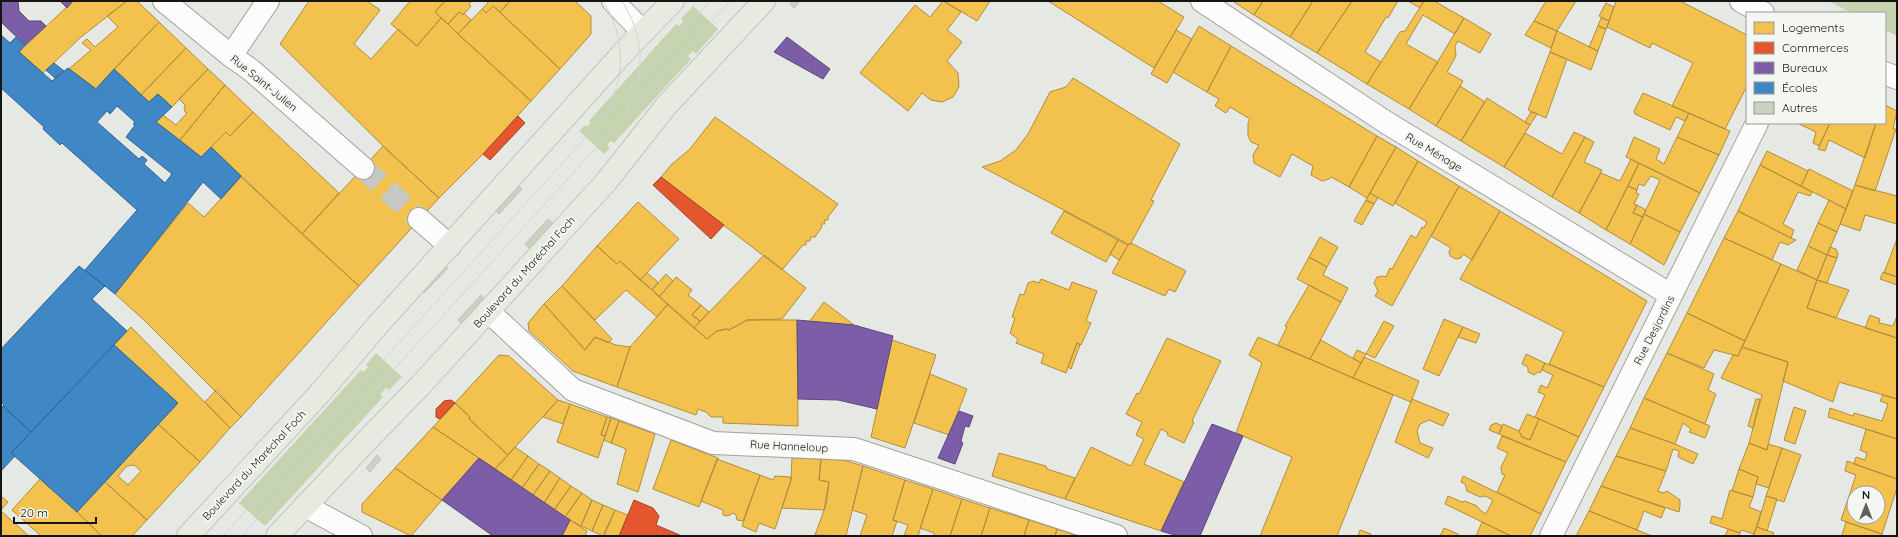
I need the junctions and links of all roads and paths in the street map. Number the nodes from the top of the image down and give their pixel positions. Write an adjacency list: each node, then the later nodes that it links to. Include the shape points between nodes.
1 (164, 1): 12 (street, Rue Saint-Julien)
2 (268, 1): 12 (street)
3 (613, 1): 11 (street)
4 (674, 1): 11 (main road, Boulevard du Maréchal Foch)
5 (764, 1): 20 (main road, Boulevard du Maréchal Foch, via 666,106 612,174)
6 (1202, 1): 19 (street, Rue Ménage, via 1387,123)
7 (1741, 1): 9 (street)
8 (1847, 1): 10 (path)
9 (1760, 12)
10 (1842, 12)
11 (643, 32): 18 (main road, Boulevard du Maréchal Foch)
12 (231, 56): 16 (street, Rue Saint-Julien, via 251,70)
13 (1886, 73): 14 (street)
14 (1897, 78)
15 (1757, 124): 19 (street, Rue Desjardins)
16 (362, 168)
17 (419, 219): 18 (street)
18 (450, 246): 22 (main road, Boulevard du Maréchal Foch, via 320,393)
19 (1672, 295): 26 (street, Rue Desjardins)
20 (488, 311): 21 (main road, Boulevard du Maréchal Foch); 25 (street, Rue Hanneloup, via 573,390 713,443 854,449)
21 (305, 506): 23 (main road, Boulevard du Maréchal Foch); 24 (street)
22 (188, 536)
23 (277, 536)
24 (361, 536)
25 (1116, 536)
26 (1551, 536)

